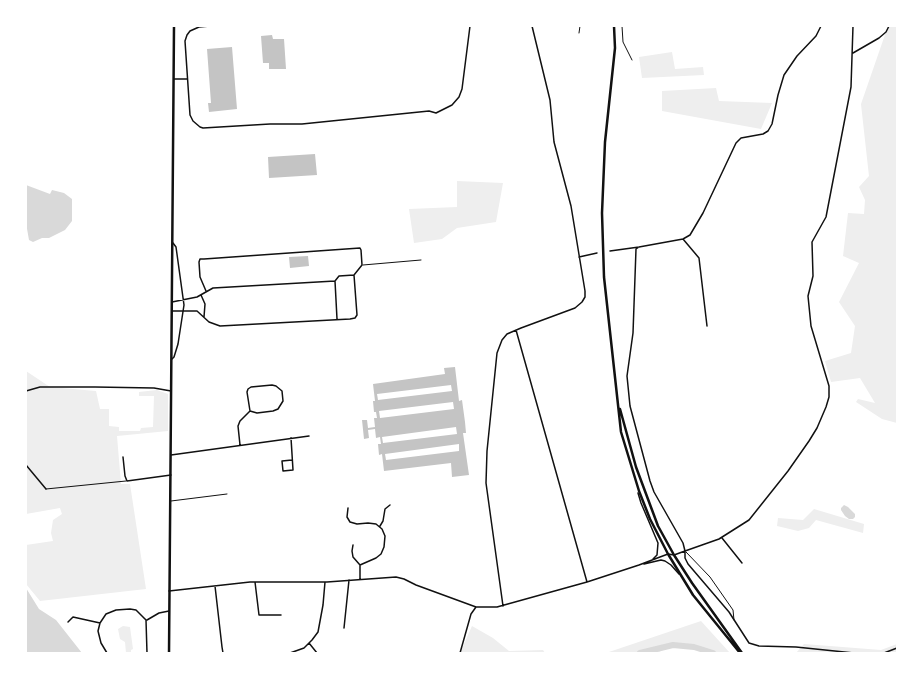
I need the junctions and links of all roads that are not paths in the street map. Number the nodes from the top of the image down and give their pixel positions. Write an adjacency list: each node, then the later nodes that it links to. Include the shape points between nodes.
1 (174, 26): 14 (main road)
2 (210, 26): 15 (street, via 190,31 185,38)
3 (470, 26): 15 (street, via 459,98 436,114 429,111 302,124 203,128 193,121 190,115)
4 (532, 26): 21 (street, via 550,100 554,142 571,206)
5 (580, 26): 11 (lane)
6 (614, 26): 39 (main road, via 615,48 605,142 602,213 604,277)
7 (622, 26): 13 (lane, via 623,42)
8 (821, 26): 16 (street, via 816,36 797,56 784,75 768,131 741,138 736,143 703,213 690,235)
9 (853, 26): 12 (street)
10 (889, 26): 12 (street, via 879,38)
11 (579, 34)
12 (853, 53): 57 (street, via 851,86 826,217 812,242 813,276 808,296 811,326 828,386 828,401 817,428 788,471 749,520)
13 (632, 60)
14 (174, 79): 15 (street); 17 (main road)
15 (187, 79)
16 (683, 239): 18 (street); 34 (street, via 699,258)
17 (173, 242): 28 (street, via 176,247); 29 (main road)
18 (639, 247): 19 (street); 59 (street, via 635,254 634,321 628,367 630,406 650,482)
19 (610, 251)
20 (597, 254): 21 (street)
21 (579, 257): 35 (street, via 585,291 580,306)
22 (421, 260): 23 (lane)
23 (362, 265): 24 (street); 26 (street, via 360,248 202,259 198,262 200,277)
24 (354, 275): 25 (street, via 339,276); 33 (street, via 357,315 352,319)
25 (335, 281): 26 (street, via 213,288); 33 (street)
26 (206, 291): 27 (street)
27 (201, 295): 28 (street); 32 (street, via 205,304)
28 (184, 300): 29 (street); 31 (street)
29 (172, 302): 30 (main road)
30 (172, 311): 31 (street); 36 (main road)
31 (184, 311): 32 (street, via 197,311); 36 (street, via 178,344)
32 (204, 317): 33 (street, via 213,325 220,326)
33 (337, 320)
34 (707, 326)
35 (516, 330): 70 (street); 73 (street, via 507,334 497,352 487,451 486,483)
36 (172, 359): 38 (main road)
37 (26, 391): 38 (street, via 40,388 103,387)
38 (171, 391): 44 (main road)
39 (619, 402): 51 (main road, via 621,432); 61 (main road, via 636,467 651,510)
40 (250, 411): 40 (street, via 257,413 276,410 283,401 282,391 272,384 251,387 248,389); 43 (street, via 238,426)
41 (309, 436): 42 (street)
42 (291, 438): 43 (street); 46 (street)
43 (240, 446): 44 (street)
44 (171, 455): 48 (main road)
45 (123, 457): 49 (street)
46 (292, 460): 46 (street, via 294,470 283,471 282,461)
47 (26, 465): 50 (street)
48 (171, 475): 49 (street); 53 (main road)
49 (127, 481): 50 (lane)
50 (46, 489)
51 (639, 491): 60 (main road); 64 (street, via 658,547 657,555)
52 (227, 494): 53 (lane)
53 (170, 501): 72 (main road)
54 (390, 505): 56 (street, via 385,510)
55 (348, 508): 56 (street, via 347,517 350,522 376,524)
56 (379, 527): 63 (street, via 384,536 381,554)
57 (722, 537): 59 (street); 62 (street)
58 (353, 545): 63 (street, via 353,557)
59 (685, 551): 61 (street); 78 (street, via 688,564); 78 (lane, via 710,577 733,610)
60 (668, 554): 61 (street); 64 (street); 65 (main road)
61 (674, 555): 93 (main road)
62 (742, 563)
63 (360, 565): 67 (street)
64 (640, 565): 65 (street, via 665,561); 70 (street)
65 (682, 577): 93 (main road, via 708,615)
66 (349, 580): 67 (street); 69 (street); 81 (street)
67 (360, 580): 74 (street, via 396,577)
68 (255, 582): 69 (street); 71 (street); 76 (street, via 259,615)
69 (325, 582): 82 (street, via 318,632)
70 (587, 582): 73 (street)
71 (215, 586): 72 (street); 87 (street)
72 (169, 591): 75 (main road)
73 (503, 606): 74 (street)
74 (476, 607): 92 (street, via 471,614)
75 (169, 611): 77 (street); 86 (main road)
76 (281, 614)
77 (146, 620): 80 (street, via 136,610 127,609 106,614); 85 (street)
78 (734, 620): 94 (street, via 749,643 759,646)
79 (68, 622): 80 (street, via 73,617)
80 (100, 623): 84 (street, via 98,631 101,643)
81 (344, 628)
82 (309, 643): 90 (street, via 304,648); 91 (street)
83 (897, 648): 95 (street)
84 (108, 653)
85 (147, 653)
86 (169, 653)
87 (223, 653)
88 (266, 653): 89 (street)
89 (275, 653)
90 (290, 653)
91 (317, 653)
92 (460, 653)
93 (741, 653)
94 (854, 653)
95 (884, 653)

